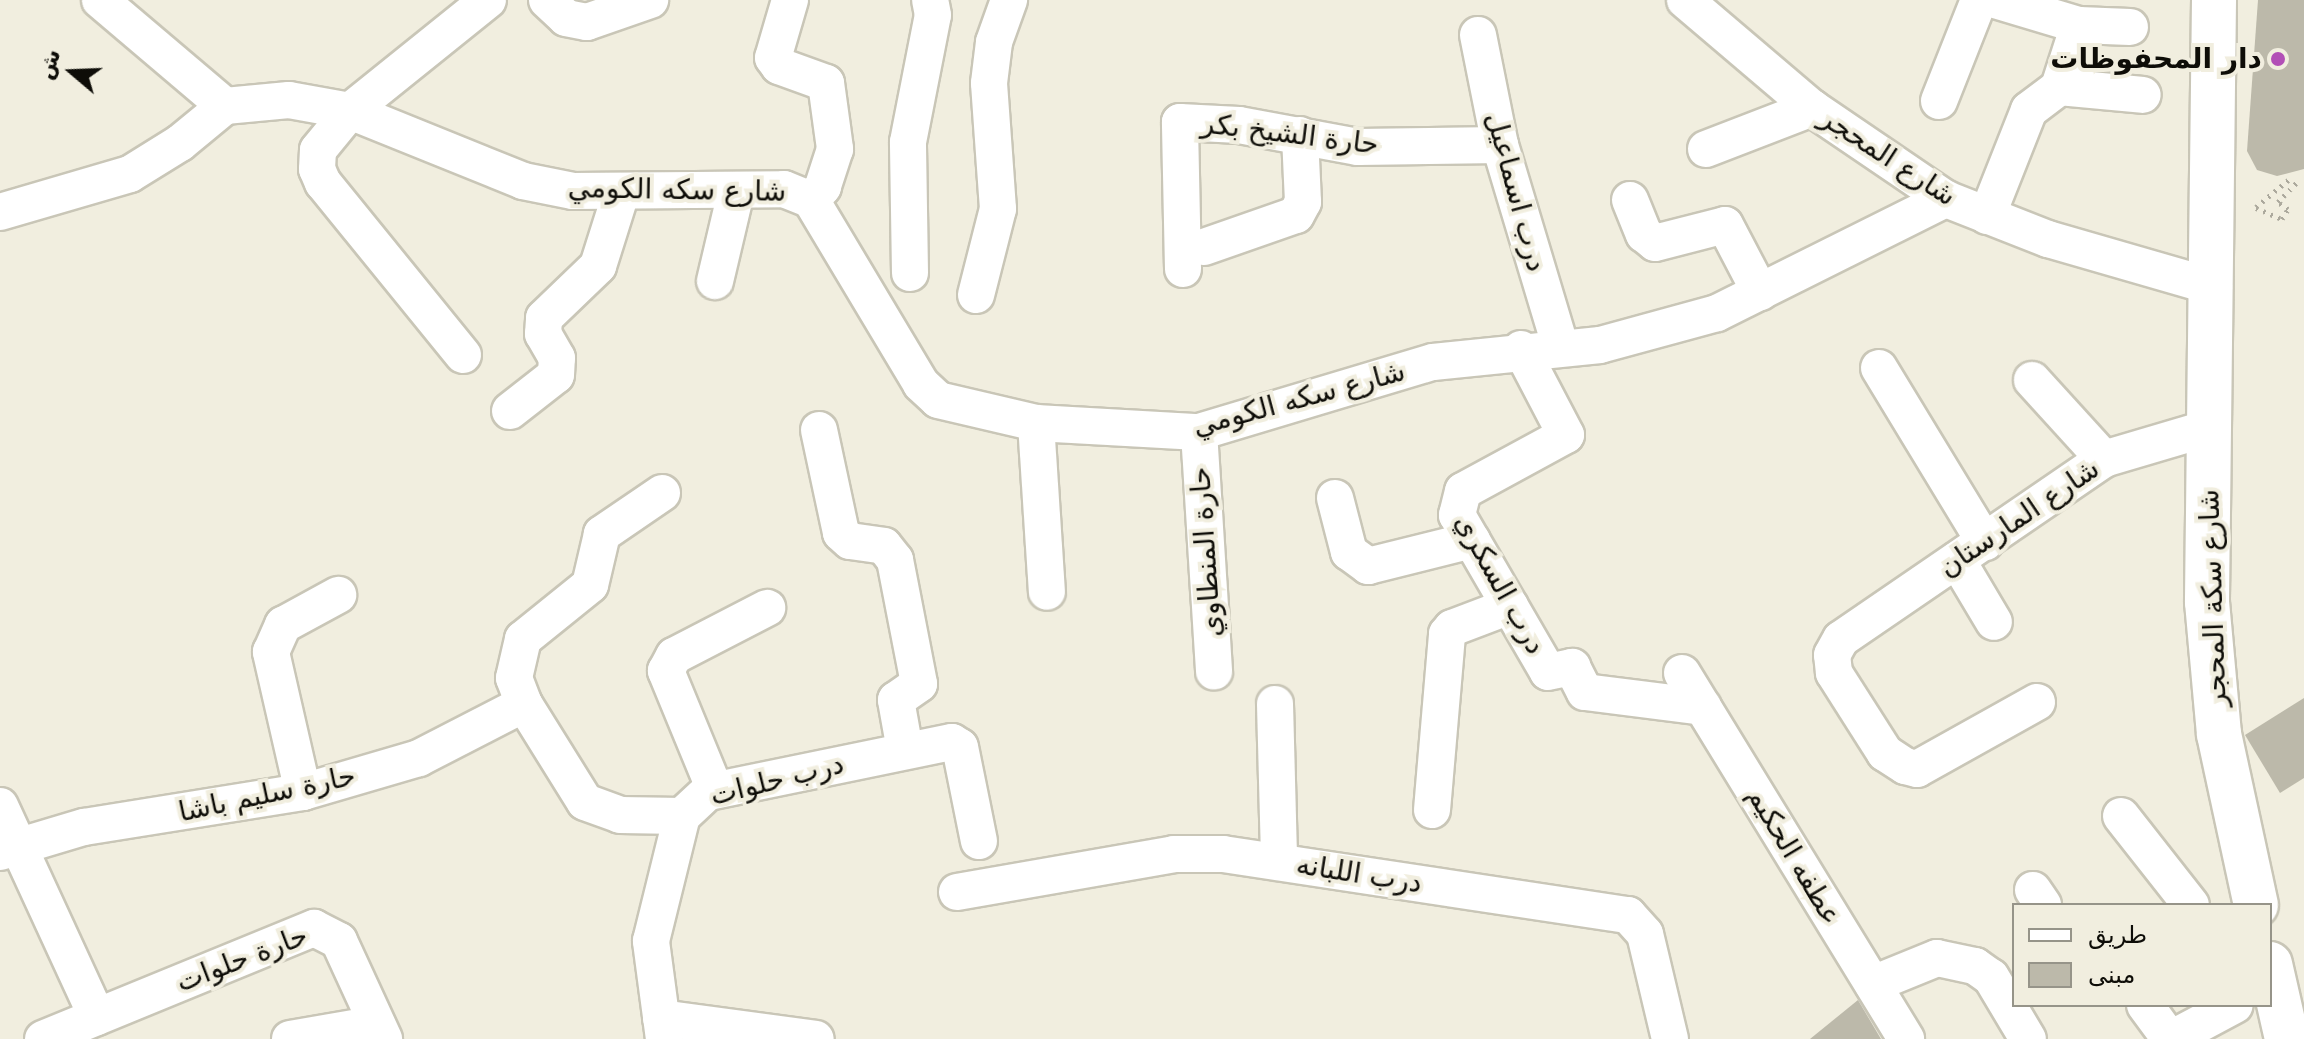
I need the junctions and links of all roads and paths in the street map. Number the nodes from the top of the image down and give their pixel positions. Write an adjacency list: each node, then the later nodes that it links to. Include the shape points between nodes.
1 (100, 0): 18 (street)
2 (488, 0): 20 (street)
3 (547, 0): 4 (street, via 566,18 587,22)
4 (650, 0)
5 (790, 0): 28 (street, via 773,58 779,66 826,83 835,149 823,187)
6 (930, 0): 33 (street, via 933,15 908,142)
7 (1009, 0): 37 (street, via 994,42 989,83 998,209)
8 (1685, 0): 19 (street, شارع المحجر)
9 (1979, 0): 17 (street)
10 (1995, 0): 12 (street)
11 (2214, 0): 35 (street, شارع سكة المحجر)
12 (2079, 25): 13 (street); 15 (street)
13 (2130, 27)
14 (1478, 35): 22 (street, درب اسماعيل)
15 (2059, 87): 16 (street); 32 (street, via 2029,110)
16 (2143, 95)
17 (1939, 101)
18 (225, 106): 20 (street, شارع سكه الكومي, via 289,100); 31 (street, via 130,174)
19 (1812, 108): 23 (street); 27 (street, شارع المحجر)
20 (350, 111): 25 (street, شارع سكه الكومي, via 523,181); 40 (street, via 318,150 323,183)
21 (1300, 135): 21 (street, حارة الشيخ بكر, via 1239,125 1178,124 1193,258 1296,215 1303,202); 22 (street, حارة الشيخ بكر, via 1358,147)
22 (1500, 145): 38 (street, درب اسماعيل)
23 (1706, 149)
24 (736, 192): 25 (street, شارع سكه الكومي); 28 (street, شارع سكه الكومي, via 784,189); 34 (street)
25 (621, 193): 43 (street, via 598,266 544,318 543,334 557,358 556,375)
26 (2271, 198): 30 (path, via 2295,180 2278,202 2288,209 2282,219)
27 (1946, 199): 32 (street, شارع المحجر); 36 (street, شارع سكه الكومي)
28 (811, 200): 44 (street, شارع سكه الكومي, via 927,393)
29 (1630, 200): 36 (street, via 1644,234 1655,243 1725,225)
30 (2255, 207)
31 (0, 212)
32 (1987, 216): 35 (street, شارع المحجر)
33 (910, 273)
34 (715, 281)
35 (2214, 287): 45 (street, شارع سكة المحجر)
36 (1760, 292): 38 (street, شارع سكه الكومي, via 1717,313 1649,334)
37 (976, 295)
38 (1561, 348): 39 (street, شارع سكه الكومي)
39 (1521, 349): 47 (street, شارع سكه الكومي, via 1433,362); 51 (street, درب السكري, via 1566,435 1463,491 1457,515)
40 (463, 355)
41 (1879, 368): 52 (street)
42 (2032, 380): 48 (street)
43 (510, 411)
44 (1036, 423): 47 (street, شارع سكه الكومي); 53 (street)
45 (2212, 427): 48 (street, شارع المارستان); 76 (street, شارع سكة المحجر, via 2211,668 2221,746)
46 (819, 430): 64 (street, via 841,533 850,541 884,546 895,560 919,684 896,700)
47 (1199, 432): 58 (street, حارة المنطاوي)
48 (2104, 459): 52 (street, شارع المارستان)
49 (662, 493): 61 (street, via 602,534 586,592 536,624 523,639 514,678)
50 (1335, 498): 51 (street, via 1349,552 1368,566)
51 (1472, 540): 55 (street, درب السكري)
52 (1971, 551): 57 (street); 60 (street, شارع المارستان, via 1841,639 1832,655 1834,673 1885,753 1917,769)
53 (1047, 592)
54 (338, 595): 66 (street, via 283,625 271,652)
55 (1510, 606): 63 (street, درب السكري, via 1548,672 1572,667 1583,691); 68 (street, via 1447,634)
56 (767, 608): 65 (street, via 674,656 666,671)
57 (1994, 622)
58 (1214, 672)
59 (1682, 673): 63 (street, عطفه الحكيم)
60 (2037, 702)
61 (524, 704): 66 (street, حارة سليم باشا, via 419,758); 69 (street, via 585,802 620,815)
62 (1275, 704): 73 (street)
63 (1703, 707): 78 (street, عطفه الحكيم)
64 (905, 750): 65 (street, درب حلوات); 71 (street, درب حلوات, via 947,742 960,747)
65 (715, 790): 69 (street, درب حلوات)
66 (303, 792): 72 (street, حارة سليم باشا, via 84,827)
67 (0, 806): 72 (street)
68 (1432, 810)
69 (682, 816): 82 (street, درب حلوات, via 651,941)
70 (2121, 816): 75 (street)
71 (979, 841)
72 (9, 850): 81 (street)
73 (1279, 862): 74 (street, درب اللبانه, via 1174,854); 87 (street, درب اللبانه, via 1628,915 1645,934)
74 (957, 892)
75 (2189, 903)
76 (2256, 903)
77 (2272, 978): 91 (street)
78 (1873, 984): 88 (street, عطفه الحكيم); 89 (street, via 1937,958 1975,966 1991,977)
79 (2147, 1007): 90 (street)
80 (2231, 1007): 90 (street)
81 (97, 1017): 83 (street, حارة حلوات, via 314,928 339,941); 84 (street, حارة حلوات)
82 (663, 1029): 86 (street)
83 (380, 1031): 85 (street)
84 (43, 1039)
85 (290, 1039)
86 (816, 1039)
87 (1670, 1039)
88 (1906, 1039)
89 (2028, 1039)
90 (2171, 1039)
91 (2287, 1039)

